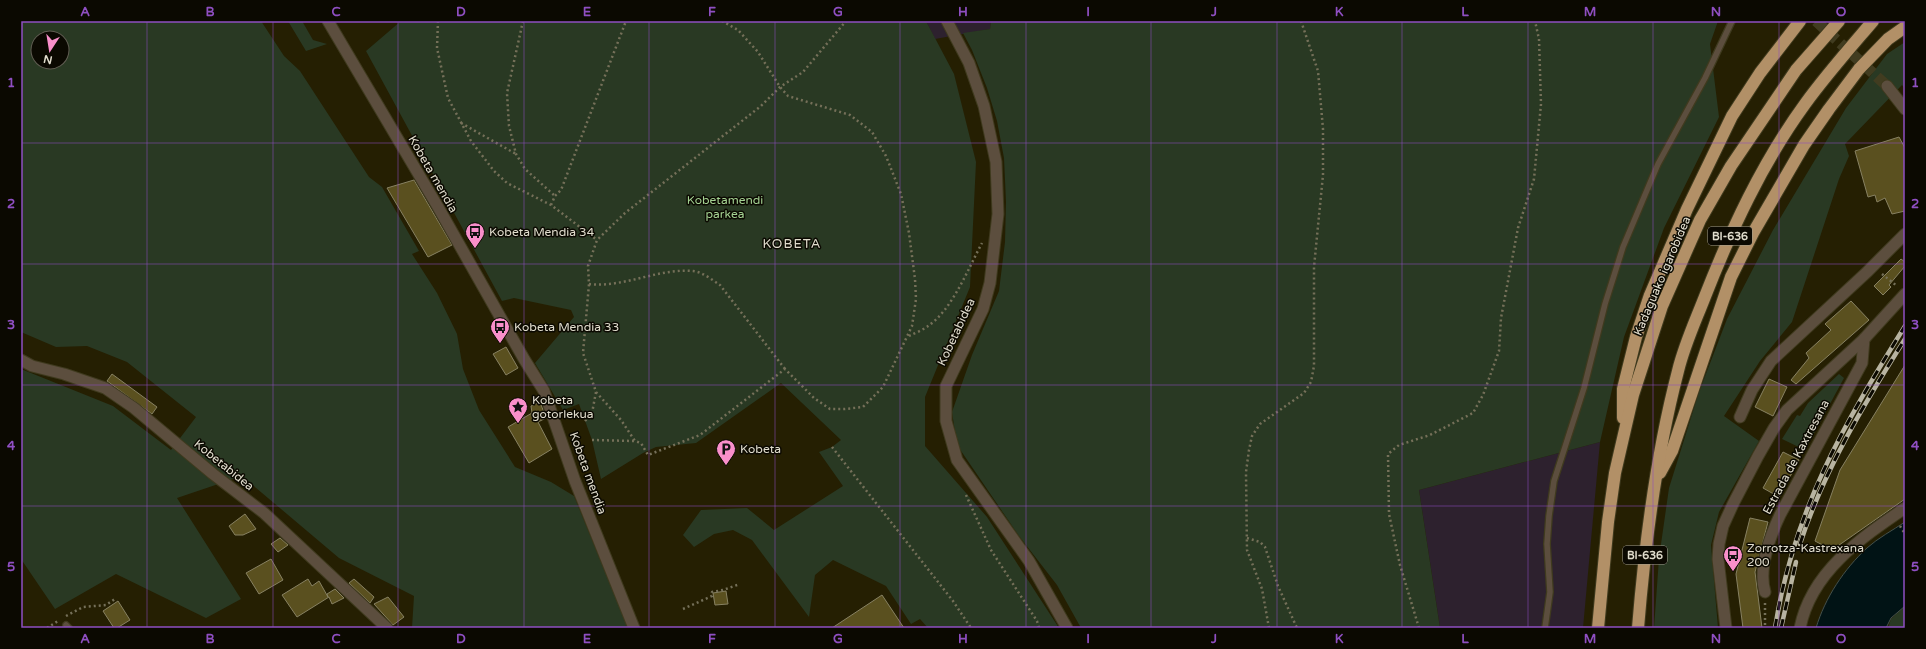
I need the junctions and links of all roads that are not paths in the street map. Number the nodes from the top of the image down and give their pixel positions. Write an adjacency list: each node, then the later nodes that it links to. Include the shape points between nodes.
1 (328, 21): 20 (street, Kobeta mendia, via 544,391 575,482)
2 (947, 21): 21 (street, Kobetabidea, via 969,63 984,106 996,162 998,214 990,283 983,309 946,386 946,422 957,460 1029,561)
3 (1732, 21): 22 (lane, via 1705,78 1658,164 1623,247 1584,388 1554,481 1548,516 1550,592)
4 (1800, 21): 15 (highway, via 1760,73 1732,116 1656,281 1636,337 1623,389)
5 (1839, 21): 15 (highway, Kadaguako igarobidea / BI-636, via 1796,70 1731,166 1700,220 1662,306 1633,395)
6 (1873, 21): 16 (highway, BI-636, via 1831,70 1798,115 1754,185 1732,230 1678,369)
7 (1905, 27): 16 (highway, via 1888,39 1859,68 1828,109 1804,145 1754,233 1731,277 1672,450)
8 (1887, 86): 9 (street)
9 (1905, 109)
10 (1905, 234): 14 (street, via 1771,361 1752,390)
11 (1905, 294): 12 (street)
12 (1864, 339): 18 (street, Estrada de Kaxtresana, via 1862,363 1770,537 1762,581); 25 (street, via 1787,410 1774,428 1733,504 1723,526 1718,559)
13 (21, 360): 19 (street, Kobetabidea, via 32,366 105,388 134,408 264,513)
14 (1740, 417)
15 (1624, 435): 23 (highway, Kadaguako igarobidea / BI-636, via 1608,522)
16 (1655, 483): 24 (highway, BI-636, via 1642,572)
17 (1905, 508): 26 (street, via 1863,537 1828,570 1803,611)
18 (1764, 592)
19 (387, 628)
20 (634, 628)
21 (1067, 628)
22 (1546, 628)
23 (1598, 628)
24 (1638, 628)
25 (1726, 628)
26 (1800, 628)

